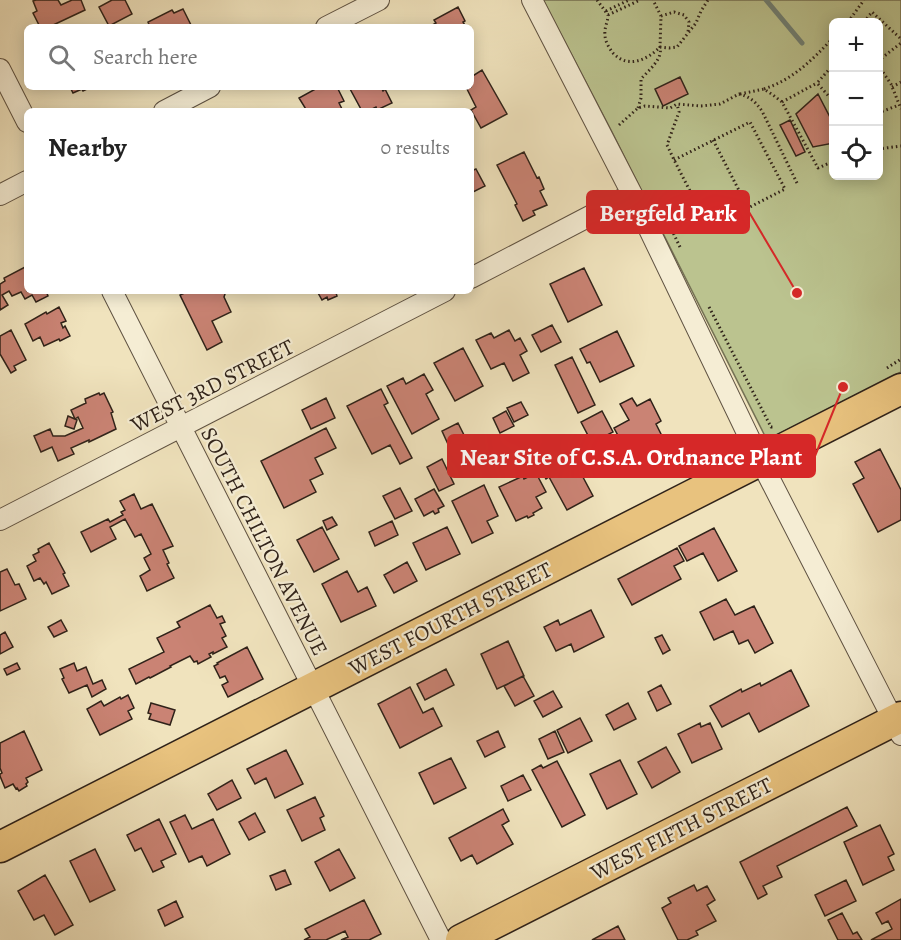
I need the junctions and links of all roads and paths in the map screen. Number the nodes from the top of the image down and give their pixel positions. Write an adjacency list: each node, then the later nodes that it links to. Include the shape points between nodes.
1 (379, 0): 16 (street)
2 (532, 0): 47 (street)
3 (597, 0): 10 (path)
4 (629, 0): 10 (path)
5 (640, 0): 10 (path)
6 (648, 0): 7 (path)
7 (653, 0): 11 (path)
8 (708, 0): 17 (path)
9 (864, 0): 12 (path)
10 (607, 13): 20 (path, via 605,35 618,57 637,62)
11 (661, 16): 17 (path, via 674,12 684,15 689,22); 20 (path)
12 (851, 18)
13 (867, 18): 14 (path, via 872,12)
14 (878, 18)
15 (883, 23): 18 (path)
16 (333, 24)
17 (688, 34): 20 (path, via 676,47)
18 (901, 41): 21 (path)
19 (829, 42): 28 (path, via 796,73)
20 (660, 47): 36 (path, via 660,57 641,79)
21 (883, 59)
22 (0, 69): 38 (street)
23 (829, 70): 26 (path)
24 (883, 76): 27 (path)
25 (901, 82): 27 (path)
26 (817, 83): 31 (path); 32 (path)
27 (892, 87): 34 (path)
28 (764, 89): 30 (path); 32 (path)
29 (204, 90): 35 (street)
30 (739, 94): 33 (path, via 720,104); 46 (path, via 755,101 762,111)
31 (829, 96)
32 (782, 102): 44 (path, via 818,168)
33 (677, 104): 36 (path, via 670,108); 43 (path, via 680,112 667,145)
34 (900, 107): 37 (path)
35 (170, 108)
36 (638, 108): 39 (path)
37 (883, 111)
38 (24, 116)
39 (619, 125)
40 (713, 140): 43 (path); 50 (path); 50 (path, via 750,122 785,189)
41 (901, 146): 42 (path)
42 (883, 148)
43 (674, 160): 49 (path)
44 (829, 163)
45 (24, 183): 48 (street)
46 (797, 183)
47 (632, 194): 52 (street); 57 (street)
48 (0, 195)
49 (692, 195): 50 (path, via 709,228); 51 (path)
50 (748, 208)
51 (663, 210)
52 (474, 276)
53 (114, 294): 56 (street, SOUTH CHILTON AVENUE)
54 (439, 294): 56 (street, WEST 3RD STREET)
55 (901, 389): 57 (main road, WEST FOURTH STREET)
56 (181, 428): 58 (street, WEST 3RD STREET); 59 (street, SOUTH CHILTON AVENUE)
57 (760, 460): 59 (main road, WEST FOURTH STREET); 60 (street)
58 (0, 520)
59 (313, 687): 61 (main road, WEST FOURTH STREET); 62 (street, SOUTH CHILTON AVENUE)
60 (899, 724): 63 (main road, WEST FIFTH STREET)
61 (0, 847)
62 (441, 940)
63 (461, 940)

